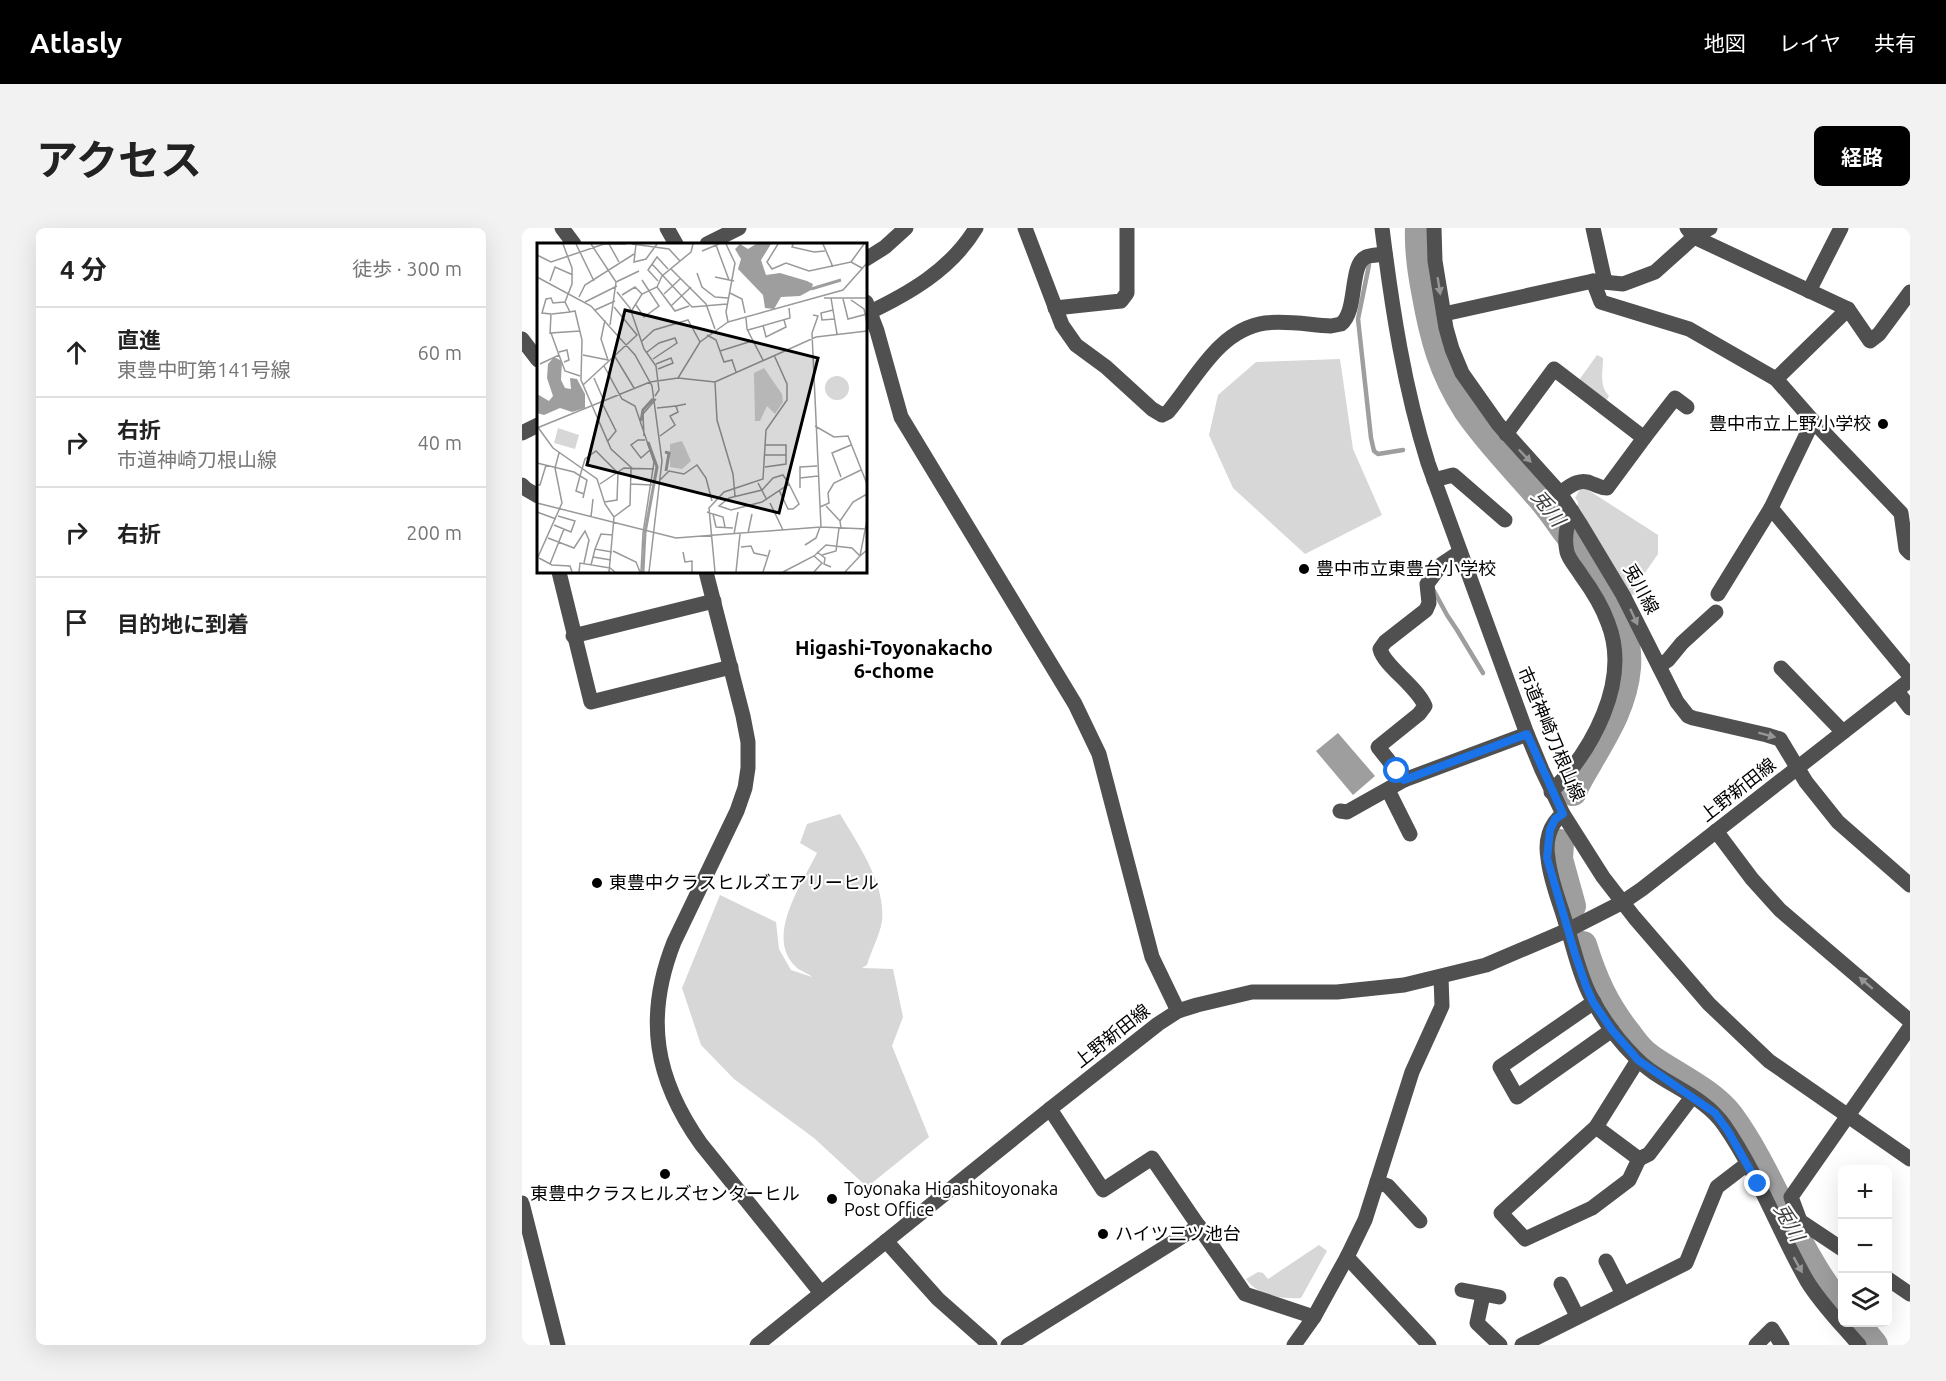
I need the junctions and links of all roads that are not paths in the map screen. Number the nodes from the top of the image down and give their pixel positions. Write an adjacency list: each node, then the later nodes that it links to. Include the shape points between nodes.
1 (562, 228): 14 (street)
2 (667, 228): 15 (street)
3 (739, 228): 16 (street)
4 (906, 228): 18 (street)
5 (976, 228): 25 (street, via 966,245 929,279)
6 (1025, 228): 23 (street)
7 (1127, 228): 23 (street, via 1127,293 1121,301)
8 (1382, 228): 17 (street, 市道神崎刀根山線)
9 (1434, 228): 27 (street, 兎川線, one-way to 27)
10 (1593, 228): 19 (street)
11 (1710, 228): 13 (street)
12 (1841, 228): 21 (street)
13 (1691, 233): 20 (street, via 1655,272); 21 (street)
14 (573, 243)
15 (675, 243)
16 (709, 243)
17 (1385, 254): 23 (street, via 1360,261 1349,314 1341,324 1266,323 1234,334 1164,415 1076,345); 37 (street, 市道神崎刀根山線, via 1406,386)
18 (867, 259)
19 (1599, 281): 20 (street); 26 (street, via 1601,302); 27 (street)
20 (1623, 284): 26 (street)
21 (1809, 291): 24 (street)
22 (1910, 292): 24 (street, via 1870,341)
23 (1055, 308)
24 (1848, 309): 30 (street)
25 (867, 310): 73 (street, via 877,331 901,417 1075,704 1099,754 1152,957)
26 (1625, 310): 30 (street, via 1689,329)
27 (1444, 314): 35 (street, 兎川線, via 1462,373)
28 (522, 339): 29 (street)
29 (537, 359)
30 (1776, 379): 32 (street)
31 (1687, 408): 36 (street, via 1674,398)
32 (1813, 421): 41 (street); 45 (street, via 1901,513 1906,549)
33 (537, 426): 34 (street)
34 (522, 433)
35 (1506, 434): 36 (street, via 1554,369); 39 (street, 兎川線, one-way to 39)
36 (1644, 438): 39 (street, via 1607,488 1582,481)
37 (1434, 480): 43 (street, via 1453,475); 44 (street, 市道神崎刀根山線)
38 (522, 485): 40 (street)
39 (1560, 493): 42 (street, 兎川線)
40 (537, 495)
41 (1771, 508): 48 (street); 55 (street)
42 (1572, 511): 52 (street, 兎川線, one-way to 52, via 1623,595); 63 (street, via 1566,549 1609,623 1616,669 1598,725 1572,769)
43 (1504, 520)
44 (1460, 552): 59 (street, 市道神崎刀根山線); 61 (street, via 1442,564 1427,584 1428,607 1380,649 1425,705 1378,747)
45 (1910, 553)
46 (559, 573): 51 (street)
47 (706, 573): 49 (street)
48 (1718, 594)
49 (714, 601): 51 (street); 53 (street)
50 (1716, 612): 52 (street)
51 (573, 636): 53 (street, via 591,702)
52 (1659, 666): 60 (street, 兎川線, one-way to 60, via 1688,716 1778,738)
53 (731, 667): 96 (street, via 748,742 747,777 734,818 666,963 657,1009 660,1055 683,1119)
54 (1781, 668): 58 (street)
55 (1910, 678): 56 (street, 上野新田線)
56 (1897, 690): 57 (street); 58 (street, 上野新田線)
57 (1910, 708)
58 (1843, 732): 60 (street, 上野新田線)
59 (1527, 734): 61 (street); 63 (street, 市道神崎刀根山線)
60 (1797, 768): 66 (street, 上野新田線); 68 (street, 兎川線, via 1838,822)
61 (1404, 780): 62 (street)
62 (1388, 790): 64 (street, via 1347,812); 67 (street)
63 (1551, 792): 65 (street, 市道神崎刀根山線)
64 (1340, 811)
65 (1563, 814): 69 (street, 市道神崎刀根山線); 70 (street, via 1555,819 1550,830 1547,858)
66 (1716, 831): 69 (street, 上野新田線); 74 (street, one-way to 66, via 1780,910)
67 (1410, 834)
68 (1910, 885)
69 (1623, 902): 70 (street, 上野新田線); 80 (street, 市道神崎刀根山線, via 1709,1004 1760,1053)
70 (1568, 930): 71 (street, 上野新田線, via 1486,966); 72 (street)
71 (1441, 977): 73 (street, 上野新田線, via 1337,992 1252,992); 85 (street, via 1442,1006 1412,1072)
72 (1593, 1002): 76 (street); 76 (street, via 1500,1067 1517,1097)
73 (1178, 1011): 79 (street, 上野新田線)
74 (1910, 1021)
75 (1910, 1027): 80 (street)
76 (1612, 1030): 77 (street)
77 (1638, 1060): 78 (street); 81 (street)
78 (1692, 1097): 82 (street, via 1649,1154); 84 (street, via 1718,1116)
79 (1050, 1109): 88 (street, via 1103,1190 1152,1158); 89 (street, 上野新田線)
80 (1848, 1117): 83 (street, 市道神崎刀根山線); 90 (street, via 1791,1197 1800,1221)
81 (1596, 1128): 82 (street); 82 (street, via 1502,1213 1525,1239 1592,1208 1629,1180)
82 (1639, 1159)
83 (1910, 1160)
84 (1747, 1164): 97 (street, via 1717,1187 1686,1263); 113 (street, one-way to 113, via 1815,1294)
85 (1377, 1182): 87 (street, via 1388,1186); 91 (street)
86 (522, 1203): 103 (street)
87 (1420, 1221)
88 (1199, 1226): 102 (street, via 1245,1294); 106 (street)
89 (886, 1241): 96 (street, 上野新田線); 105 (street, via 938,1299)
90 (1838, 1246)
91 (1347, 1257): 102 (street); 108 (street)
92 (1606, 1261): 97 (street)
93 (1892, 1282): 98 (street)
94 (1561, 1284): 101 (street)
95 (1462, 1290): 99 (street)
96 (821, 1293): 104 (street, 上野新田線)
97 (1623, 1294): 101 (street)
98 (1910, 1294)
99 (1483, 1295): 100 (street); 109 (street, via 1477,1323)
100 (1499, 1297)
101 (1577, 1316): 110 (street)
102 (1314, 1317): 107 (street)
103 (558, 1345)
104 (757, 1345)
105 (990, 1345)
106 (1008, 1345)
107 (1294, 1345)
108 (1429, 1345)
109 (1500, 1345)
110 (1522, 1345)
111 (1756, 1345): 112 (street, via 1772,1329)
112 (1782, 1345)
113 (1859, 1345)

